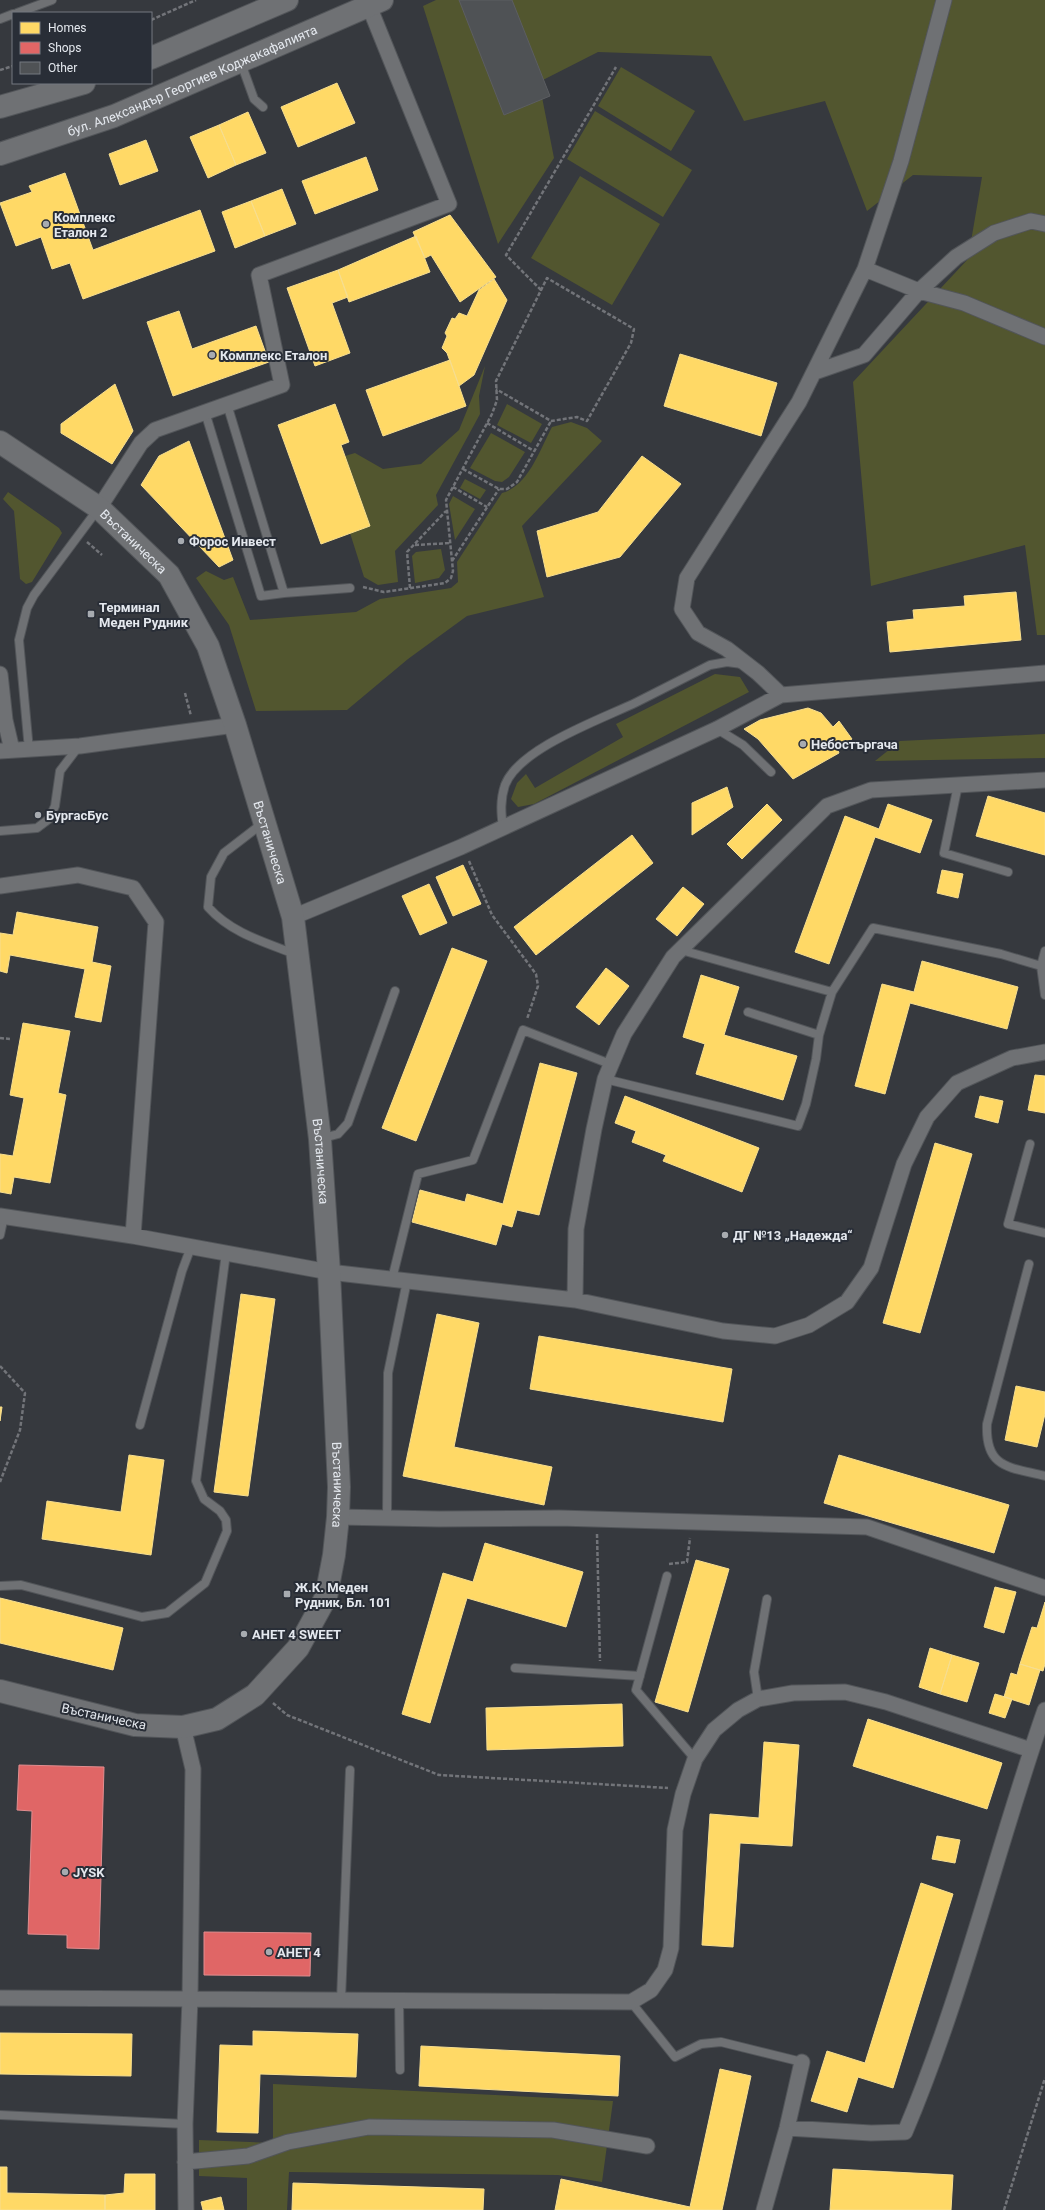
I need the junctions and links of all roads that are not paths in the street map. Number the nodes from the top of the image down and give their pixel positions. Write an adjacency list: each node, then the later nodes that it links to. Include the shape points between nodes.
1 (52, 0): 5 (lane)
2 (287, 0): 8 (main road)
3 (944, 0): 15 (street, via 901,161)
4 (375, 3): 9 (main road, бул. Александър Георгиев Коджакафалията); 19 (street, via 449,204 259,275 282,385)
5 (20, 12)
6 (12, 14): 7 (lane)
7 (0, 19)
8 (152, 58)
9 (240, 62): 12 (lane, via 254,99); 13 (main road, бул. Александър Георгиев Коджакафалията, via 114,116)
10 (80, 84): 11 (main road)
11 (0, 107)
12 (264, 107)
13 (0, 154)
14 (1045, 224): 16 (street, via 1031,221 994,232 956,258)
15 (865, 269): 16 (street); 18 (street)
16 (919, 291): 17 (street, via 964,303); 18 (street, via 864,355)
17 (1045, 337)
18 (815, 372): 25 (street, via 799,402 687,578 682,609 698,633)
19 (228, 404): 20 (street); 24 (lane)
20 (205, 412): 22 (street, via 155,430 141,443); 24 (lane, via 261,596)
21 (0, 442): 22 (main road, Въстаническа)
22 (99, 508): 29 (main road, Въстаническа, via 169,575 208,646); 32 (lane, via 34,595 22,623 20,640)
23 (350, 588): 24 (lane)
24 (284, 593)
25 (747, 664): 28 (street); 38 (lane, via 728,662 710,665 567,734 534,754 517,767 505,785 500,805)
26 (1045, 673): 28 (street)
27 (0, 674): 33 (street)
28 (781, 695): 30 (street)
29 (235, 725): 31 (street); 37 (main road, Въстаническа)
30 (717, 729): 34 (lane, via 743,745); 38 (street)
31 (80, 746): 32 (street); 39 (lane, via 60,771 55,806 49,819 37,828)
32 (29, 750): 33 (street)
33 (6, 751)
34 (771, 772)
35 (1045, 780): 36 (street)
36 (958, 785): 40 (lane, via 944,853); 43 (street, via 871,790 827,806)
37 (264, 822): 42 (main road, Въстаническа); 45 (lane, via 224,853 211,877 208,907 219,920 244,934)
38 (503, 828): 42 (street)
39 (0, 831)
40 (1008, 872)
41 (0, 886): 60 (street, via 78,875 133,888 156,922)
42 (293, 917): 45 (main road, Въстаническа)
43 (681, 950): 48 (lane); 53 (street, via 673,957 624,1034)
44 (1045, 951): 46 (lane)
45 (298, 955): 55 (main road, Въстаническа)
46 (1041, 966): 48 (lane, via 1001,954 873,928); 49 (lane)
47 (395, 991): 55 (lane, via 348,1123 338,1134)
48 (832, 992): 51 (lane)
49 (1045, 995)
50 (748, 1012): 51 (lane)
51 (819, 1034): 54 (lane, via 806,1104 798,1126)
52 (1045, 1052): 67 (street, via 1012,1058 957,1083 927,1117 904,1164 870,1268 847,1302 809,1326 775,1336 723,1331)
53 (610, 1064): 54 (street); 65 (lane, via 523,1030 473,1160 418,1174)
54 (605, 1079): 67 (street, via 576,1229)
55 (320, 1139): 64 (main road, Въстаническа)
56 (1030, 1144): 58 (lane, via 1008,1224)
57 (2, 1216): 59 (lane); 60 (street)
58 (1045, 1233)
59 (0, 1235)
60 (134, 1236): 61 (street)
61 (191, 1247): 62 (street); 68 (lane, via 182,1271)
62 (226, 1253): 64 (street); 73 (lane, via 196,1481 204,1499 220,1511 226,1520 227,1531 205,1583 167,1613 142,1617 21,1585)
63 (1029, 1264): 69 (lane, via 987,1424 986,1438 990,1452 998,1462)
64 (330, 1272): 65 (street); 70 (main road, Въстаническа)
65 (392, 1279): 66 (street)
66 (407, 1281): 67 (street); 71 (lane, via 388,1373)
67 (575, 1300)
68 (140, 1425)
69 (1045, 1476)
70 (338, 1516): 71 (street); 81 (main road, Въстаническа, via 326,1597 298,1648 255,1695 217,1718)
71 (387, 1517): 74 (street, via 596,1519 868,1527)
72 (667, 1576): 77 (lane)
73 (0, 1586)
74 (1045, 1588)
75 (767, 1599): 79 (lane, via 754,1672)
76 (516, 1668): 77 (lane)
77 (640, 1676): 83 (lane, via 636,1690)
78 (0, 1691): 81 (main road, Въстаническа, via 135,1725)
79 (758, 1699): 82 (street, via 793,1693 845,1692 886,1702); 83 (street, via 738,1710 714,1730)
80 (1045, 1710): 82 (street)
81 (183, 1727): 86 (street, via 193,1769)
82 (1031, 1750): 94 (street, via 969,1952 926,2082 905,2132 871,2133)
83 (695, 1759): 89 (street, via 675,1830 671,1948 665,1970 650,1990)
84 (350, 1770): 88 (lane)
85 (0, 1998): 86 (street)
86 (190, 1999): 88 (street); 93 (street)
87 (399, 1999): 88 (street); 89 (street); 91 (lane)
88 (341, 2000)
89 (631, 2002): 90 (lane, via 675,2057 701,2044 721,2042)
90 (802, 2062): 94 (street)
91 (400, 2070)
92 (0, 2115): 93 (lane)
93 (185, 2124): 96 (street)
94 (787, 2128): 98 (street)
95 (646, 2146): 96 (street, via 626,2140 553,2130 369,2127 288,2142 248,2156)
96 (185, 2162): 97 (street)
97 (186, 2210)
98 (764, 2210)

